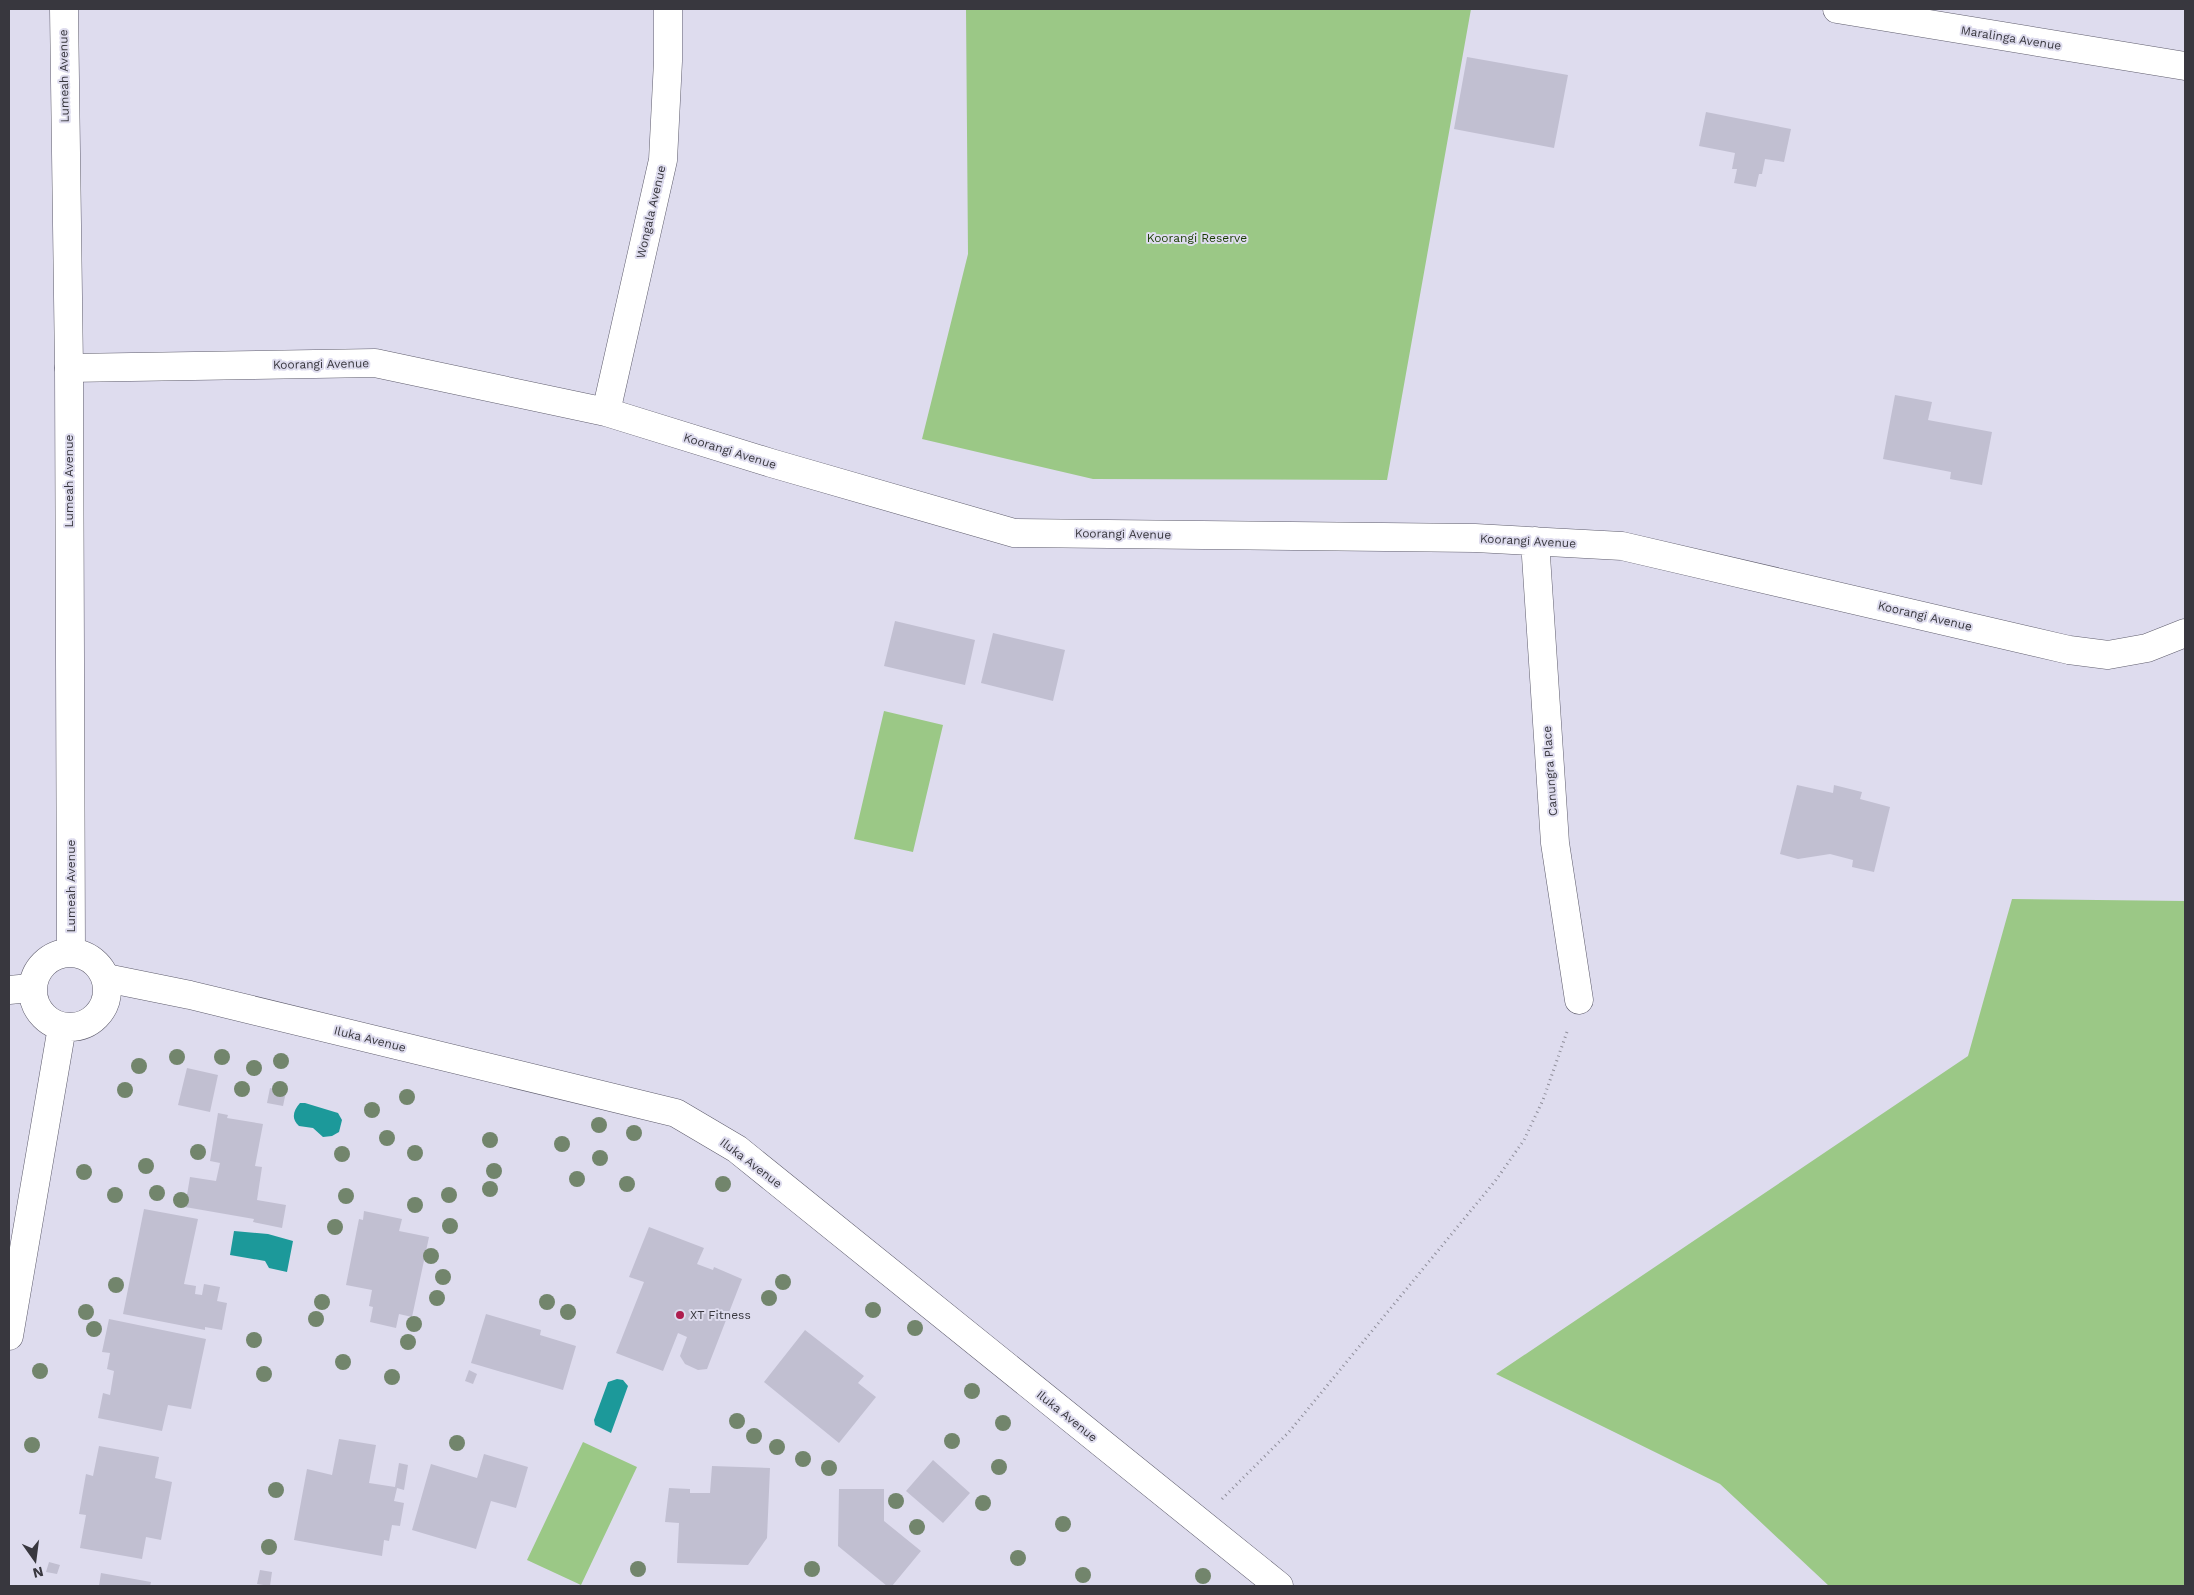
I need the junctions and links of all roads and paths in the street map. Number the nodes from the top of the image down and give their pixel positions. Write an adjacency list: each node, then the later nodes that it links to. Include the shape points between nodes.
1 (64, 9): 6 (street, Lumeah Avenue)
2 (668, 9): 7 (street, Wongala Avenue, via 663,160)
3 (1837, 9): 4 (street, Maralinga Avenue)
4 (1934, 17): 5 (street, Maralinga Avenue)
5 (2185, 66)
6 (68, 368): 7 (street, Koorangi Avenue, via 375,363); 10 (street, Lumeah Avenue)
7 (606, 412): 8 (street, Koorangi Avenue, via 1014,533)
8 (1535, 541): 9 (street, Koorangi Avenue, via 1622,546 2079,651 2108,655 2146,648); 13 (street, Canungra Place, via 1555,843)
9 (2185, 633)
10 (71, 952): 11 (street, via 92,960); 12 (street, via 59,953 40,966)
11 (106, 978): 14 (street, via 106,1000 94,1019); 18 (street, Iluka Avenue, via 676,1113 737,1149)
12 (20, 989): 14 (street, via 32,998 43,1017)
13 (1578, 1000)
14 (62, 1027): 16 (street)
15 (1559, 1054): 17 (path, via 1543,1100 1524,1140 1496,1180 1289,1432)
16 (9, 1336)
17 (1223, 1497)
18 (1279, 1586)

